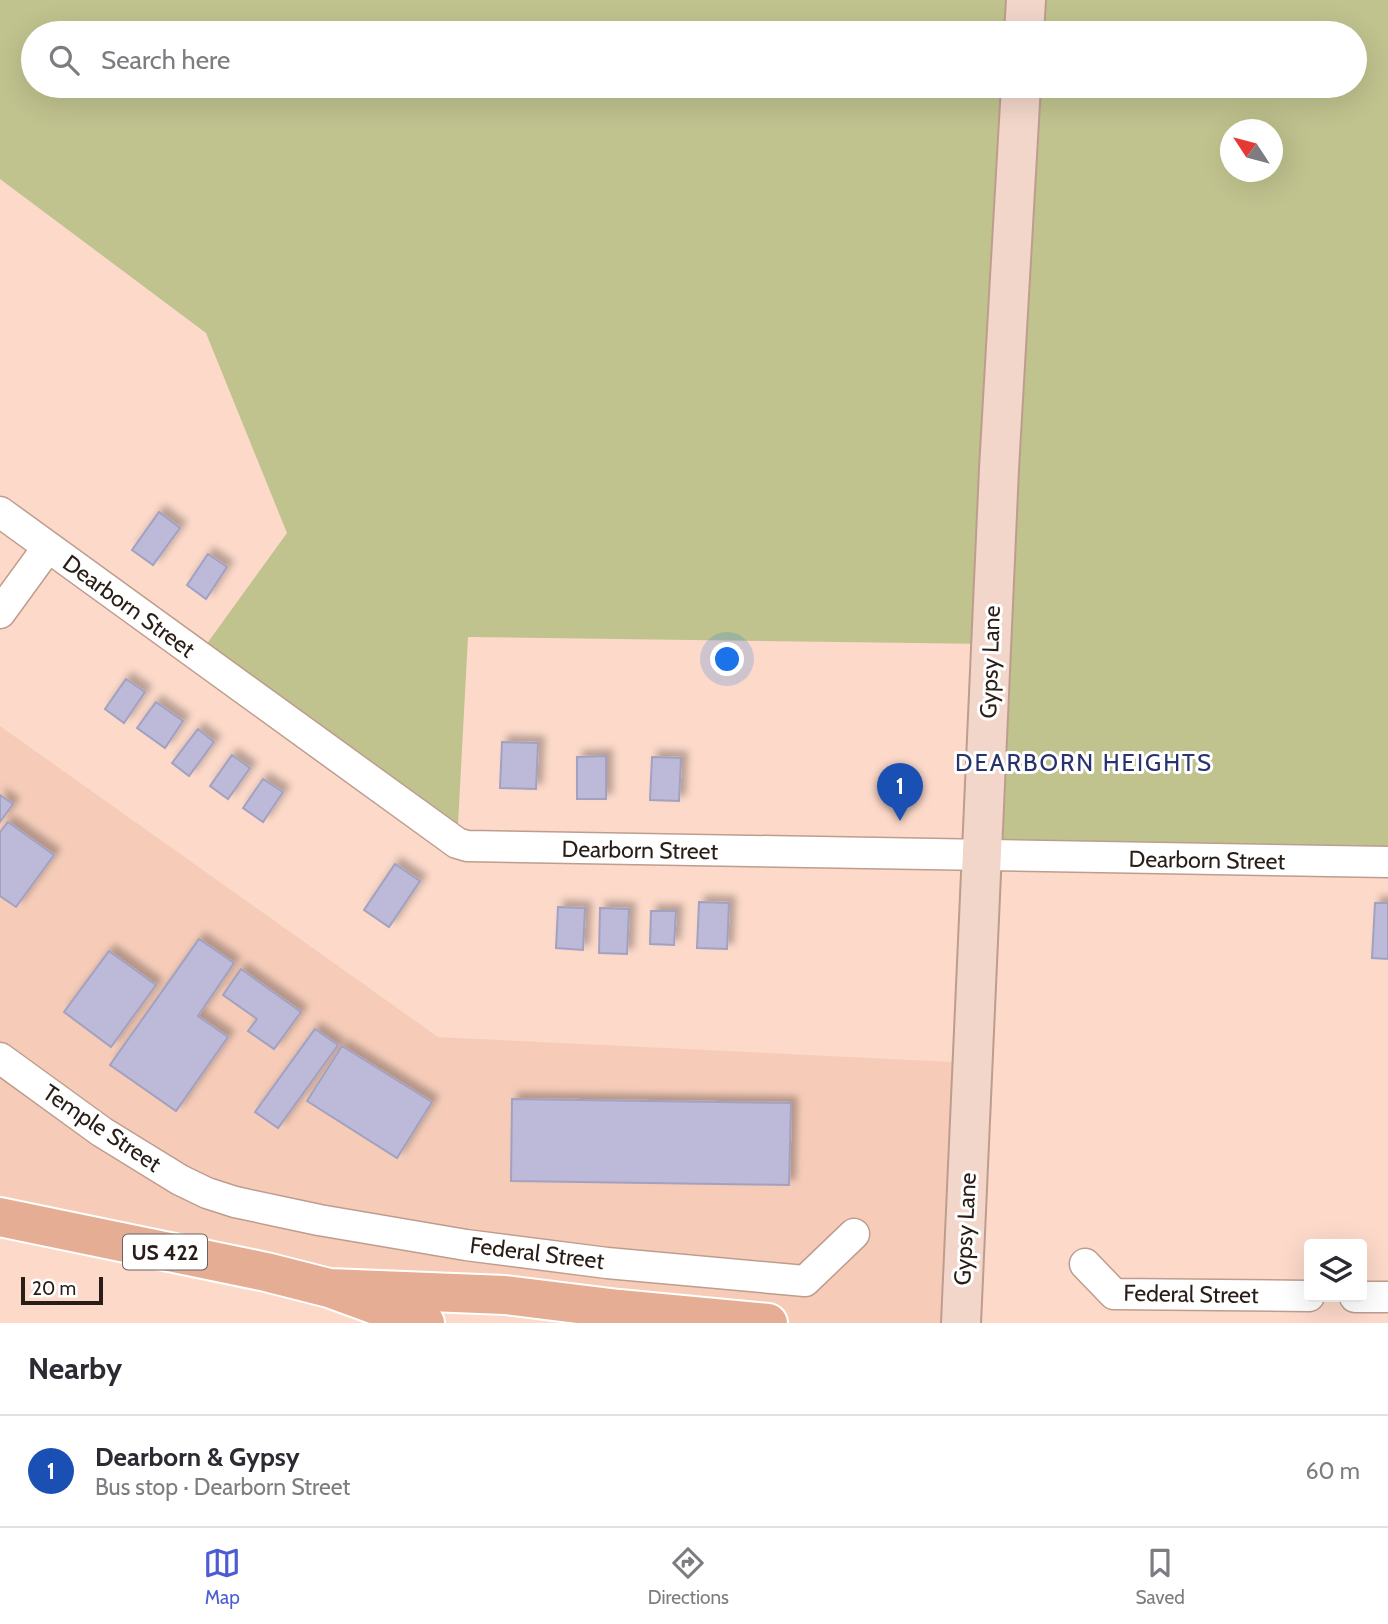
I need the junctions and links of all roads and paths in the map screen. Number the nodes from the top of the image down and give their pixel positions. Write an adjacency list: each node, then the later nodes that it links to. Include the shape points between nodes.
1 (1026, 0): 2 (main road)
2 (1025, 21)
3 (1020, 98): 7 (main road, Gypsy Lane)
4 (0, 512): 5 (street, Dearborn Street)
5 (48, 547): 6 (street); 7 (street, Dearborn Street, via 457,843)
6 (0, 613)
7 (982, 855): 8 (street, Dearborn Street); 20 (main road, Gypsy Lane)
8 (1388, 862)
9 (0, 1058): 10 (street, Temple Street, via 102,1132)
10 (207, 1194): 12 (street, Federal Street, via 319,1220 466,1245 805,1281)
11 (0, 1217): 14 (main road, US 422)
12 (854, 1234)
13 (1085, 1264): 15 (street, Federal Street, via 1114,1294)
14 (329, 1288): 18 (main road, US 422); 19 (main road, US 422, via 505,1296)
15 (1304, 1296)
16 (1367, 1297): 17 (street)
17 (1388, 1297)
18 (425, 1323)
19 (768, 1323)
20 (961, 1323)

